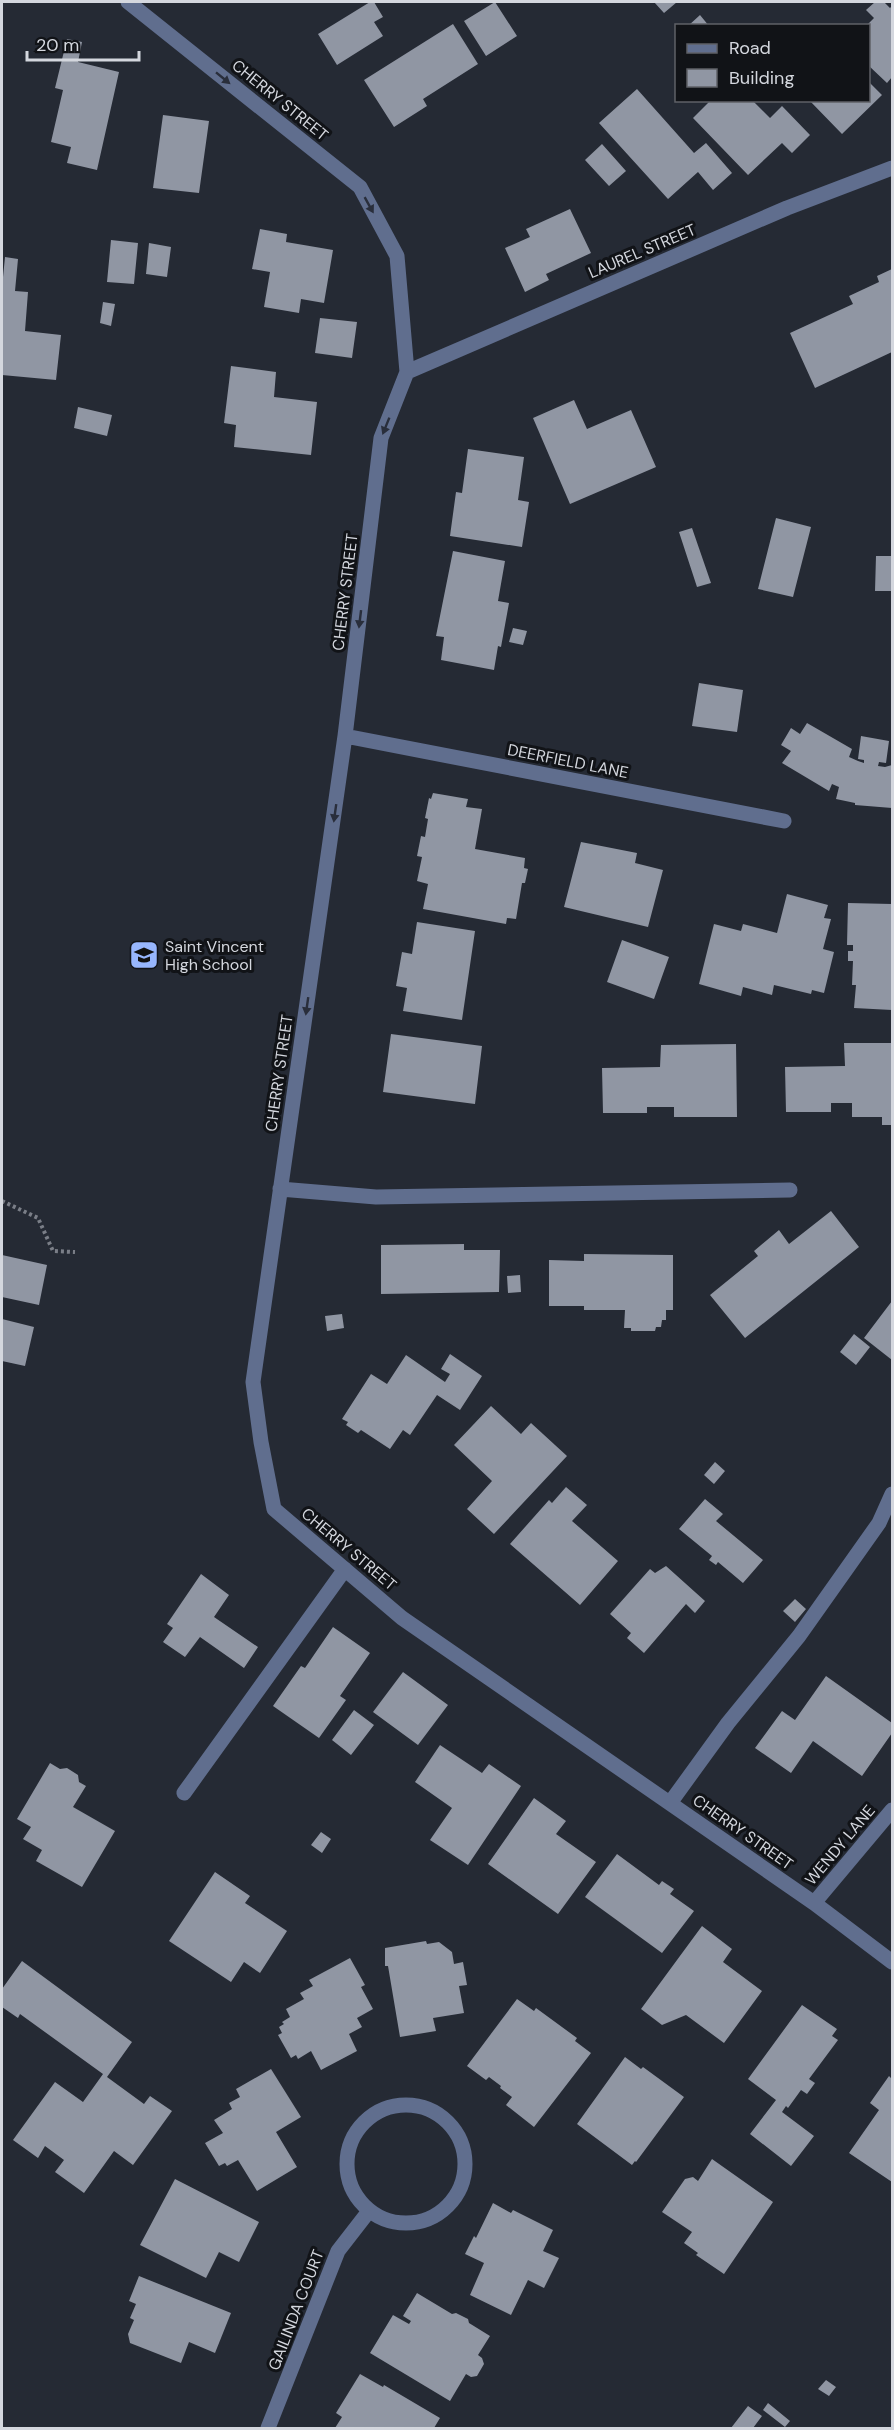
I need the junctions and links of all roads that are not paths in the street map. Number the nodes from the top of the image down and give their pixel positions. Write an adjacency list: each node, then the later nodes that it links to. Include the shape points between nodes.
1 (128, 2): 3 (street, CHERRY STREET, one-way to 3, via 360,187 397,256)
2 (892, 168): 3 (street, LAUREL STREET, via 787,208)
3 (407, 372): 4 (street, CHERRY STREET, one-way to 4, via 381,438)
4 (345, 736): 5 (street, DEERFIELD LANE); 6 (street, CHERRY STREET, one-way to 6)
5 (784, 821)
6 (280, 1189): 7 (street, via 376,1197); 9 (street, CHERRY STREET, via 253,1382 261,1442 274,1509)
7 (790, 1190)
8 (892, 1494): 11 (street, via 879,1523 800,1636 728,1723)
9 (345, 1569): 10 (street); 11 (street, CHERRY STREET, via 402,1618)
10 (184, 1793)
11 (670, 1803): 13 (street, CHERRY STREET)
12 (892, 1810): 13 (street, WENDY LANE)
13 (814, 1904): 14 (street, CHERRY STREET)
14 (892, 1962)
15 (369, 2211): 15 (street, via 387,2221 407,2224 427,2220 444,2210 458,2194 465,2156 448,2122 432,2111 394,2106 361,2125 346,2160 348,2179 356,2197); 16 (street, GAILINDA COURT, via 338,2251)
16 (268, 2428)

